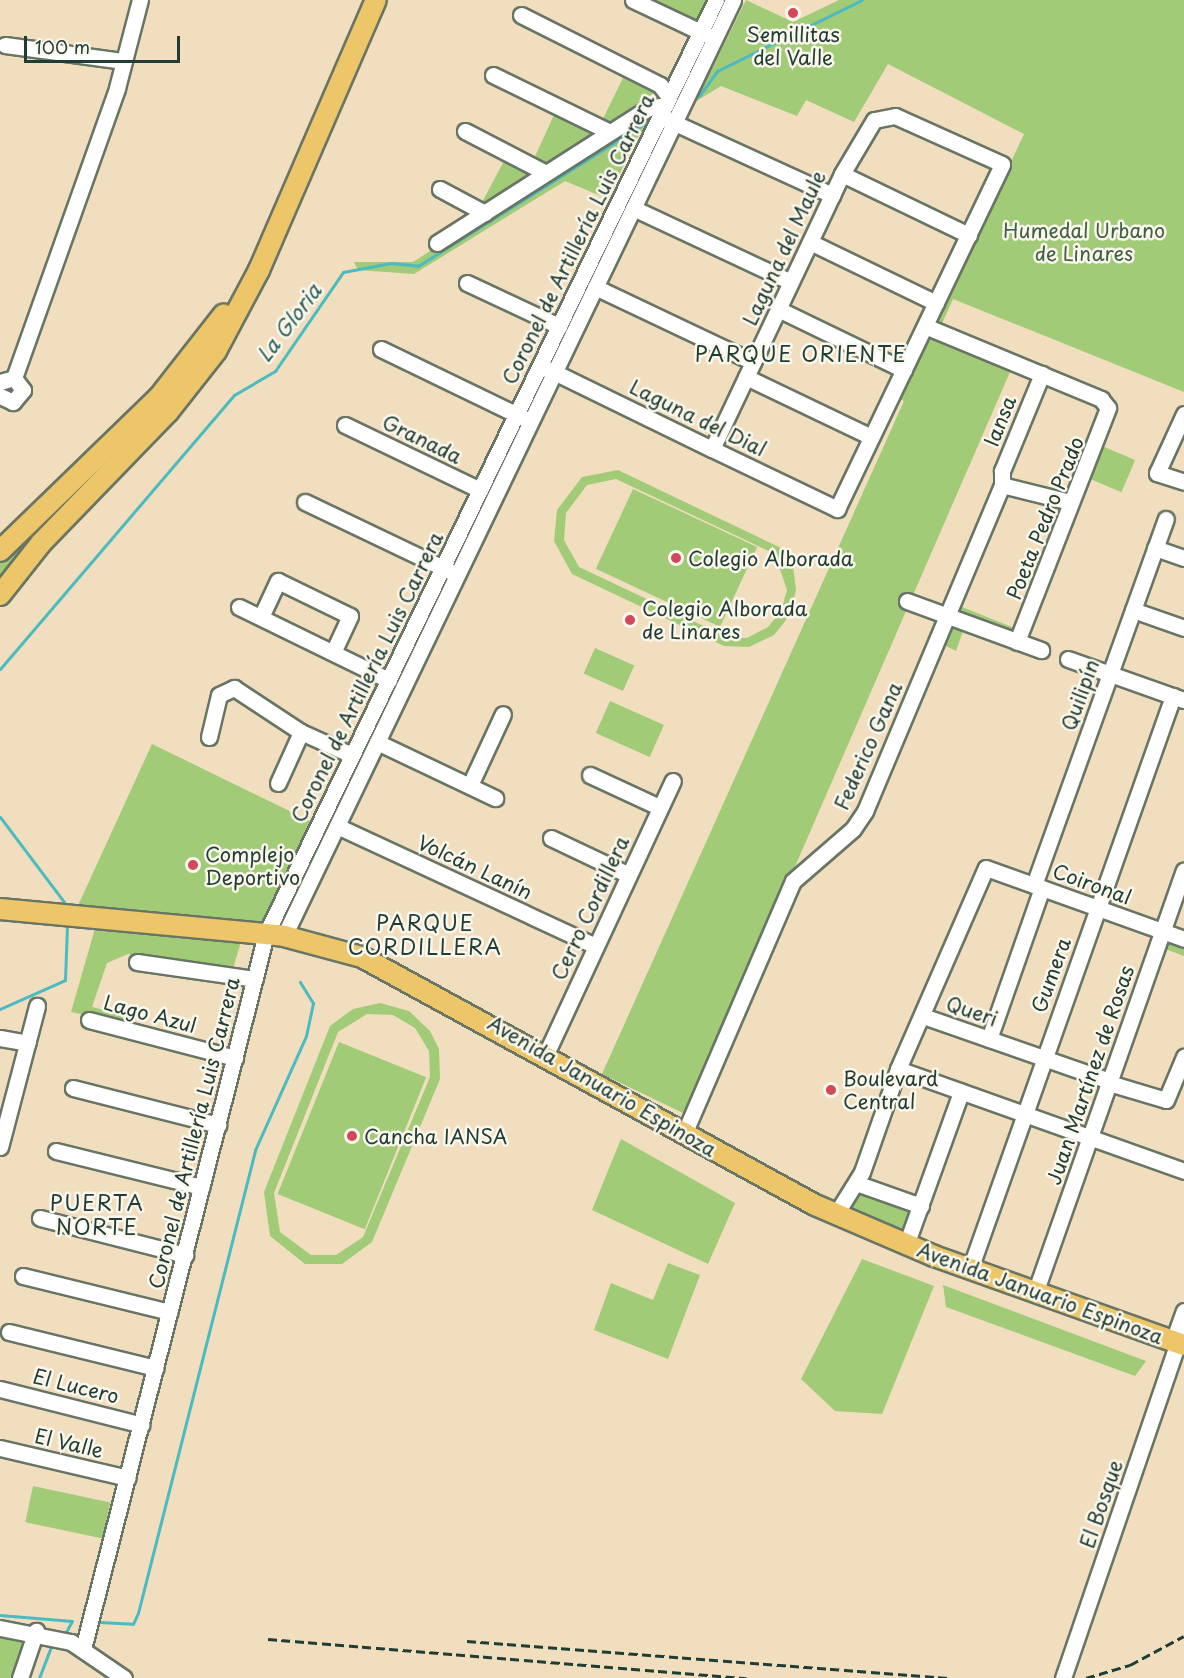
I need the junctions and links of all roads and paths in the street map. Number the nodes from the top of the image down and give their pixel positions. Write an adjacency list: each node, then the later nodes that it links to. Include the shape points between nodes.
1 (140, 0): 9 (street)
2 (376, 0): 20 (main road)
3 (633, 0): 7 (street)
4 (716, 0): 7 (street, Coronel de Artillería Luis Carrera)
5 (732, 0): 7 (street, Coronel de Artillería Luis Carrera)
6 (521, 15): 11 (street, via 660,85)
7 (707, 36): 11 (street, Coronel de Artillería Luis Carrera); 11 (street, Coronel de Artillería Luis Carrera)
8 (5, 45): 9 (street)
9 (124, 61): 37 (street)
10 (493, 75): 13 (street)
11 (667, 110): 13 (street, via 648,108); 17 (street); 18 (street, Coronel de Artillería Luis Carrera); 29 (street, Coronel de Artillería Luis Carrera)
12 (465, 131): 14 (street)
13 (610, 132): 14 (street)
14 (546, 173): 19 (street)
15 (842, 174): 17 (street, Laguna del Maule); 21 (street); 21 (street, Laguna del Maule, via 874,120 895,116 1002,165)
16 (440, 189): 19 (street)
17 (832, 195): 22 (street, Laguna del Maule)
18 (633, 208): 24 (street); 26 (street, Coronel de Artillería Luis Carrera)
19 (485, 213): 23 (street)
20 (280, 219): 52 (main road, via 225,313 176,378); 56 (main road, via 237,316 202,370 41,543)
21 (969, 235): 27 (street)
22 (810, 242): 24 (street, Laguna del Maule); 27 (street)
23 (437, 243)
24 (791, 282): 28 (street, Laguna del Maule)
25 (467, 283): 29 (street)
26 (595, 286): 32 (street); 33 (street, Coronel de Artillería Luis Carrera)
27 (936, 303): 30 (street)
28 (778, 309): 32 (street, Laguna del Maule); 34 (street)
29 (559, 326): 33 (street, Coronel de Artillería Luis Carrera)
30 (925, 326): 34 (street); 35 (street)
31 (381, 349): 39 (street)
32 (753, 362): 36 (street, Laguna del Maule)
33 (547, 369): 39 (street, Coronel de Artillería Luis Carrera); 41 (street, Coronel de Artillería Luis Carrera); 44 (street, Laguna del Dial)
34 (904, 370): 43 (street)
35 (1042, 374): 46 (street, Iansa, via 1002,471); 49 (street, Poeta Pedro Prado, via 1101,399 1108,408)
36 (746, 377): 43 (street); 44 (street, Laguna del Maule)
37 (7, 380): 38 (street, via 22,386 20,398 9,402)
38 (0, 396)
39 (517, 414): 41 (street); 47 (street, Coronel de Artillería Luis Carrera)
40 (1184, 414): 45 (street, via 1157,473)
41 (531, 421): 55 (street, Coronel de Artillería Luis Carrera)
42 (345, 425): 47 (street, Granada)
43 (871, 437): 44 (street, Laguna del Dial, via 837,509)
44 (712, 449)
45 (1184, 482)
46 (1002, 485): 49 (street); 61 (street, Federico Gana)
47 (480, 490): 54 (street, Coronel de Artillería Luis Carrera)
48 (305, 502): 54 (street)
49 (1070, 502): 63 (street, Poeta Pedro Prado)
50 (1166, 519): 51 (street, Quilipín)
51 (1155, 548): 53 (street); 59 (street, Quilipín)
52 (0, 551)
53 (1184, 558)
54 (443, 568): 55 (street); 68 (street, Coronel de Artillería Luis Carrera)
55 (457, 575): 73 (street, Coronel de Artillería Luis Carrera)
56 (0, 595)
57 (907, 601): 61 (street)
58 (239, 607): 60 (street)
59 (1133, 610): 62 (street); 67 (street, Quilipín)
60 (261, 617): 65 (street); 65 (street, via 278,580 350,616)
61 (946, 618): 63 (street); 115 (street, Federico Gana, via 861,818 793,881)
62 (1184, 628)
63 (1017, 642): 64 (street)
64 (1041, 650)
65 (333, 652): 68 (street)
66 (1068, 660): 67 (street)
67 (1110, 674): 69 (street); 87 (street, Quilipín)
68 (389, 680): 74 (street, Coronel de Artillería Luis Carrera)
69 (1178, 698): 90 (street, Gumera)
70 (503, 714): 80 (street)
71 (301, 732): 72 (street, via 229,688 219,695); 74 (street); 78 (street)
72 (209, 737)
73 (377, 742): 79 (street, Coronel de Artillería Luis Carrera); 80 (street)
74 (352, 755): 75 (street, Coronel de Artillería Luis Carrera)
75 (343, 775): 79 (street); 88 (street, Coronel de Artillería Luis Carrera)
76 (590, 775): 82 (street)
77 (673, 781): 82 (street, Cerro Cordillera)
78 (278, 783)
79 (357, 783): 83 (street, Coronel de Artillería Luis Carrera)
80 (470, 785): 81 (street)
81 (495, 798)
82 (659, 807): 86 (street, Cerro Cordillera)
83 (337, 826): 89 (street, Coronel de Artillería Luis Carrera); 95 (street, Volcán Lanín)
84 (551, 838): 86 (street)
85 (1184, 870): 92 (street, Juan Martínez de Rosas)
86 (629, 875): 95 (street, Cerro Cordillera)
87 (1038, 886): 90 (street, Coironal); 99 (street, Coironal, via 986,868); 102 (street, Quilipín)
88 (289, 887): 89 (street); 93 (street, Coronel de Artillería Luis Carrera)
89 (304, 894): 93 (street, Coronel de Artillería Luis Carrera)
90 (1098, 908): 92 (street, Coironal); 107 (street, Gumera)
91 (0, 909): 93 (main road, Avenida Januario Espinoza)
92 (1162, 931): 94 (street, Coironal); 109 (street, Juan Martínez de Rosas)
93 (275, 935): 97 (street, Coronel de Artillería Luis Carrera); 104 (main road, Avenida Januario Espinoza, via 382,964)
94 (1184, 939)
95 (595, 946): 104 (street, Cerro Cordillera)
96 (138, 962): 97 (street)
97 (255, 979): 106 (street, Coronel de Artillería Luis Carrera)
98 (37, 1006): 103 (street)
99 (923, 1016): 102 (street, Queri); 108 (street)
100 (89, 1020): 106 (street, Lago Azul)
101 (0, 1038): 103 (street)
102 (989, 1039): 107 (street, Queri)
103 (28, 1043): 117 (street)
104 (546, 1053): 115 (main road, Avenida Januario Espinoza)
105 (1184, 1057): 112 (street)
106 (235, 1058): 114 (street, Coronel de Artillería Luis Carrera)
107 (1044, 1058): 109 (street, Queri); 113 (street, Gumera)
108 (898, 1069): 111 (street); 120 (street)
109 (1110, 1082): 112 (street, Queri, via 1163,1101); 116 (street, Juan Martínez de Rosas)
110 (73, 1088): 114 (street)
111 (961, 1092): 113 (street); 122 (street)
112 (1178, 1093)
113 (1024, 1114): 116 (street); 127 (street, Gumera)
114 (218, 1125): 121 (street, Coronel de Artillería Luis Carrera)
115 (684, 1134): 123 (main road, Avenida Januario Espinoza)
116 (1090, 1138): 119 (street); 129 (street, Juan Martínez de Rosas)
117 (0, 1147)
118 (56, 1151): 121 (street)
119 (1184, 1171)
120 (856, 1183): 122 (street); 123 (street)
121 (202, 1187): 126 (street, Coronel de Artillería Luis Carrera)
122 (921, 1206): 125 (street)
123 (836, 1215): 125 (main road, Avenida Januario Espinoza)
124 (40, 1218): 126 (street)
125 (906, 1245): 127 (main road, Avenida Januario Espinoza)
126 (185, 1255): 131 (street, Coronel de Artillería Luis Carrera)
127 (970, 1269): 129 (main road, Avenida Januario Espinoza)
128 (24, 1276): 131 (street)
129 (1035, 1293): 133 (main road, Avenida Januario Espinoza)
130 (1184, 1311): 133 (street, El Bosque)
131 (170, 1312): 134 (street, Coronel de Artillería Luis Carrera)
132 (9, 1332): 134 (street)
133 (1178, 1343): 144 (street, El Bosque)
134 (156, 1368): 136 (street, Coronel de Artillería Luis Carrera)
135 (0, 1389): 136 (street, El Lucero)
136 (142, 1425): 138 (street, Coronel de Artillería Luis Carrera)
137 (0, 1448): 138 (street, El Valle)
138 (128, 1478): 141 (street, Coronel de Artillería Luis Carrera)
139 (0, 1628): 140 (street)
140 (36, 1631): 141 (street); 142 (street)
141 (83, 1649): 143 (street)
142 (20, 1678)
143 (124, 1678)
144 (1063, 1678)

